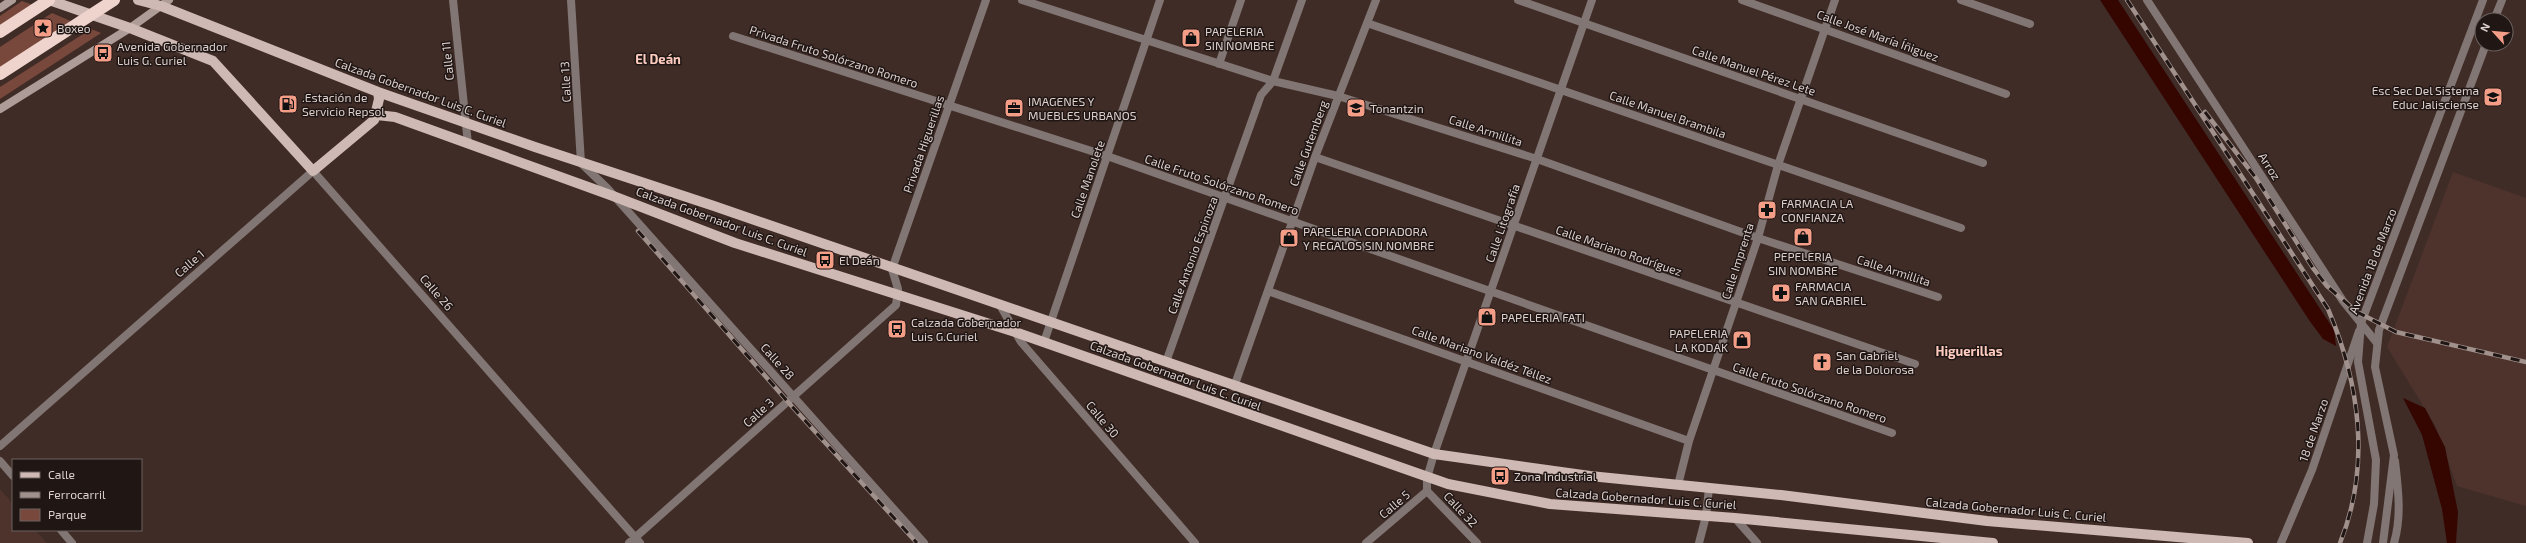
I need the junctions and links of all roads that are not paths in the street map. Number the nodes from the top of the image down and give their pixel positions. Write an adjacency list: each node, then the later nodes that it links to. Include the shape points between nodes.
1 (12, 0): 22 (main road)
2 (49, 0): 27 (main road); 29 (highway)
3 (114, 0): 34 (highway)
4 (138, 0): 21 (main road, Calzada Gobernador Luis C. Curiel)
5 (453, 0): 44 (street, Calle 11)
6 (571, 0): 49 (street, Calle 13)
7 (986, 0): 41 (street, Privada Higuerillas)
8 (1022, 0): 31 (street, Calle Armillita)
9 (1160, 0): 31 (street, Calle Manolete)
10 (1241, 0): 33 (street)
11 (1302, 0): 35 (street, Calle Antonio Espinoza)
12 (1376, 0): 24 (street, Calle Gutemberg)
13 (1518, 0): 25 (street, Calle Manuel Pérez Lete)
14 (1592, 0): 25 (street, Calle Litografía)
15 (1742, 0): 28 (street, Calle José María Íñiguez)
16 (1835, 0): 28 (street, Calle Imprenta)
17 (1961, 0): 26 (street)
18 (2147, 0): 66 (street, Arroz, via 2343,301)
19 (2483, 0): 66 (street, Avenida 18 de Marzo)
20 (2502, 0): 23 (street)
21 (165, 3): 27 (main road); 37 (main road, Calzada Gobernador Luis C. Curiel)
22 (0, 8)
23 (2497, 12)
24 (1367, 23): 36 (street, Calle Manuel Brambila); 39 (street, Calle Gutemberg)
25 (1584, 23): 36 (street, Calle Litografía); 40 (street, Calle Manuel Pérez Lete)
26 (2030, 24)
27 (130, 28): 42 (main road); 52 (main road, Calle 26, via 213,61)
28 (1825, 29): 38 (street, Calle José María Íñiguez); 40 (street, Calle Imprenta)
29 (0, 32)
30 (733, 36): 41 (street, Privada Fruto Solórzano Romero)
31 (1146, 41): 33 (street, Calle Armillita); 46 (street, Calle Manolete)
32 (2483, 52): 70 (street, via 2382,322)
33 (1219, 64): 35 (street, Calle Armillita)
34 (0, 74)
35 (1274, 80): 39 (street, Calle Armillita); 54 (street, Calle Antonio Espinoza, via 1261,95)
36 (1561, 90): 48 (street, Calle Litografía); 51 (street, Calle Manuel Brambila)
37 (378, 92): 43 (main road); 44 (main road, Calzada Gobernador Luis C. Curiel)
38 (2006, 94)
39 (1338, 96): 47 (street, Calle Gutemberg); 48 (street, Calle Armillita)
40 (1801, 99): 50 (street, Calle Manuel Pérez Lete); 51 (street, Calle Imprenta)
41 (949, 106): 46 (street, Calle Fruto Solórzano Romero); 59 (street, Privada Higuerillas)
42 (0, 110)
43 (377, 115): 45 (main road, Calzada Gobernador Luis C. Curiel, via 395,117); 52 (main road, Calle 1)
44 (466, 123): 45 (street, Calle 11); 49 (main road, Calzada Gobernador Luis C. Curiel)
45 (468, 144): 53 (main road, Calzada Gobernador Luis C. Curiel)
46 (1107, 156): 54 (street, Calle Fruto Solórzano Romero); 67 (street, Calle Manolete)
47 (1315, 157): 55 (street, Calle Gutemberg); 56 (street, Calle Mariano Rodríguez)
48 (1537, 159): 56 (street, Calle Litografía); 58 (street, Calle Armillita)
49 (581, 163): 53 (street, Calle 28); 59 (main road, Calzada Gobernador Luis C. Curiel, via 714,206)
50 (1983, 163)
51 (1778, 165): 57 (street, Calle Manuel Brambila); 58 (street, Calle Imprenta)
52 (313, 171): 79 (street, Calle 1); 91 (street, Calle 26)
53 (613, 196): 62 (main road, Calzada Gobernador Luis C. Curiel, via 735,243); 76 (street, Calle 28)
54 (1225, 198): 55 (street, Calle Fruto Solórzano Romero); 72 (street, Calle Antonio Espinoza)
55 (1293, 222): 60 (street, Calle Gutemberg); 61 (street, Calle Fruto Solórzano Romero)
56 (1514, 226): 61 (street, Calle Litografía); 64 (street, Calle Mariano Rodríguez)
57 (1961, 228)
58 (1758, 238): 63 (street, Calle Armillita); 64 (street, Calle Imprenta)
59 (892, 269): 62 (street); 65 (main road, Calzada Gobernador Luis C. Curiel)
60 (1268, 291): 71 (street, Calle Mariano Valdéz Téllez); 75 (street, Calle Gutemberg)
61 (1491, 292): 71 (street, Calle Litografía); 74 (street, Calle Fruto Solórzano Romero)
62 (898, 296): 68 (main road, Calzada Gobernador Luis C. Curiel); 76 (street, Calle 3, via 893,309)
63 (1938, 297)
64 (1736, 304): 73 (street, Calle Mariano Rodríguez); 74 (street, Calle Imprenta)
65 (1000, 305): 67 (main road, Calzada Gobernador Luis C. Curiel); 68 (street, Calle 30)
66 (2361, 323): 70 (street, Arroz); 101 (street, 18 de Marzo, via 2312,470); 102 (street, Avenida 18 de Marzo, via 2358,362 2376,460 2374,504)
67 (1051, 324): 69 (street, Calle Manolete); 72 (main road, Calzada Gobernador Luis C. Curiel)
68 (1015, 332): 69 (main road, Calzada Gobernador Luis C. Curiel); 94 (street, Calle 30, via 1116,454)
69 (1044, 342): 84 (main road, Calzada Gobernador Luis C. Curiel)
70 (2377, 343): 81 (street, via 2375,367)
71 (1467, 361): 78 (street, Calle Mariano Valdéz Téllez); 80 (street, Calle Litografía)
72 (1166, 362): 75 (main road, Calzada Gobernador Luis C. Curiel)
73 (1915, 364)
74 (1713, 371): 77 (street, Calle Fruto Solórzano Romero); 78 (street, Calle Imprenta)
75 (1234, 387): 80 (main road, Calzada Gobernador Luis C. Curiel)
76 (794, 398): 91 (street, Calle 3); 93 (street, Calle 28)
77 (1892, 433)
78 (1689, 441): 85 (street, Calle Imprenta)
79 (0, 446)
80 (1434, 454): 84 (street, Calle 5); 85 (main road, Calzada Gobernador Luis C. Curiel, via 1590,476)
81 (2394, 455): 103 (street); 104 (street, via 2398,488 2398,528)
82 (0, 461): 83 (street)
83 (12, 475)
84 (1427, 478): 87 (street, Calle 5); 88 (main road, Calzada Gobernador Luis C. Curiel, via 1550,504)
85 (1678, 485): 86 (main road, Calzada Gobernador Luis C. Curiel)
86 (1709, 488): 88 (street); 100 (main road, Calzada Gobernador Luis C. Curiel, via 1987,521)
87 (1427, 491): 95 (street, Calle 5); 96 (street, Calle 32)
88 (1706, 516): 89 (main road, Calzada Gobernador Luis C. Curiel); 97 (street)
89 (1734, 518): 98 (street); 99 (main road, Calzada Gobernador Luis C. Curiel)
90 (62, 531): 92 (street)
91 (635, 541)
92 (72, 543)
93 (924, 543)
94 (1195, 543)
95 (1366, 543)
96 (1477, 543)
97 (1699, 543)
98 (1757, 543)
99 (1993, 543)
100 (2248, 543)
101 (2281, 543)
102 (2367, 543)
103 (2383, 543)
104 (2394, 543)

